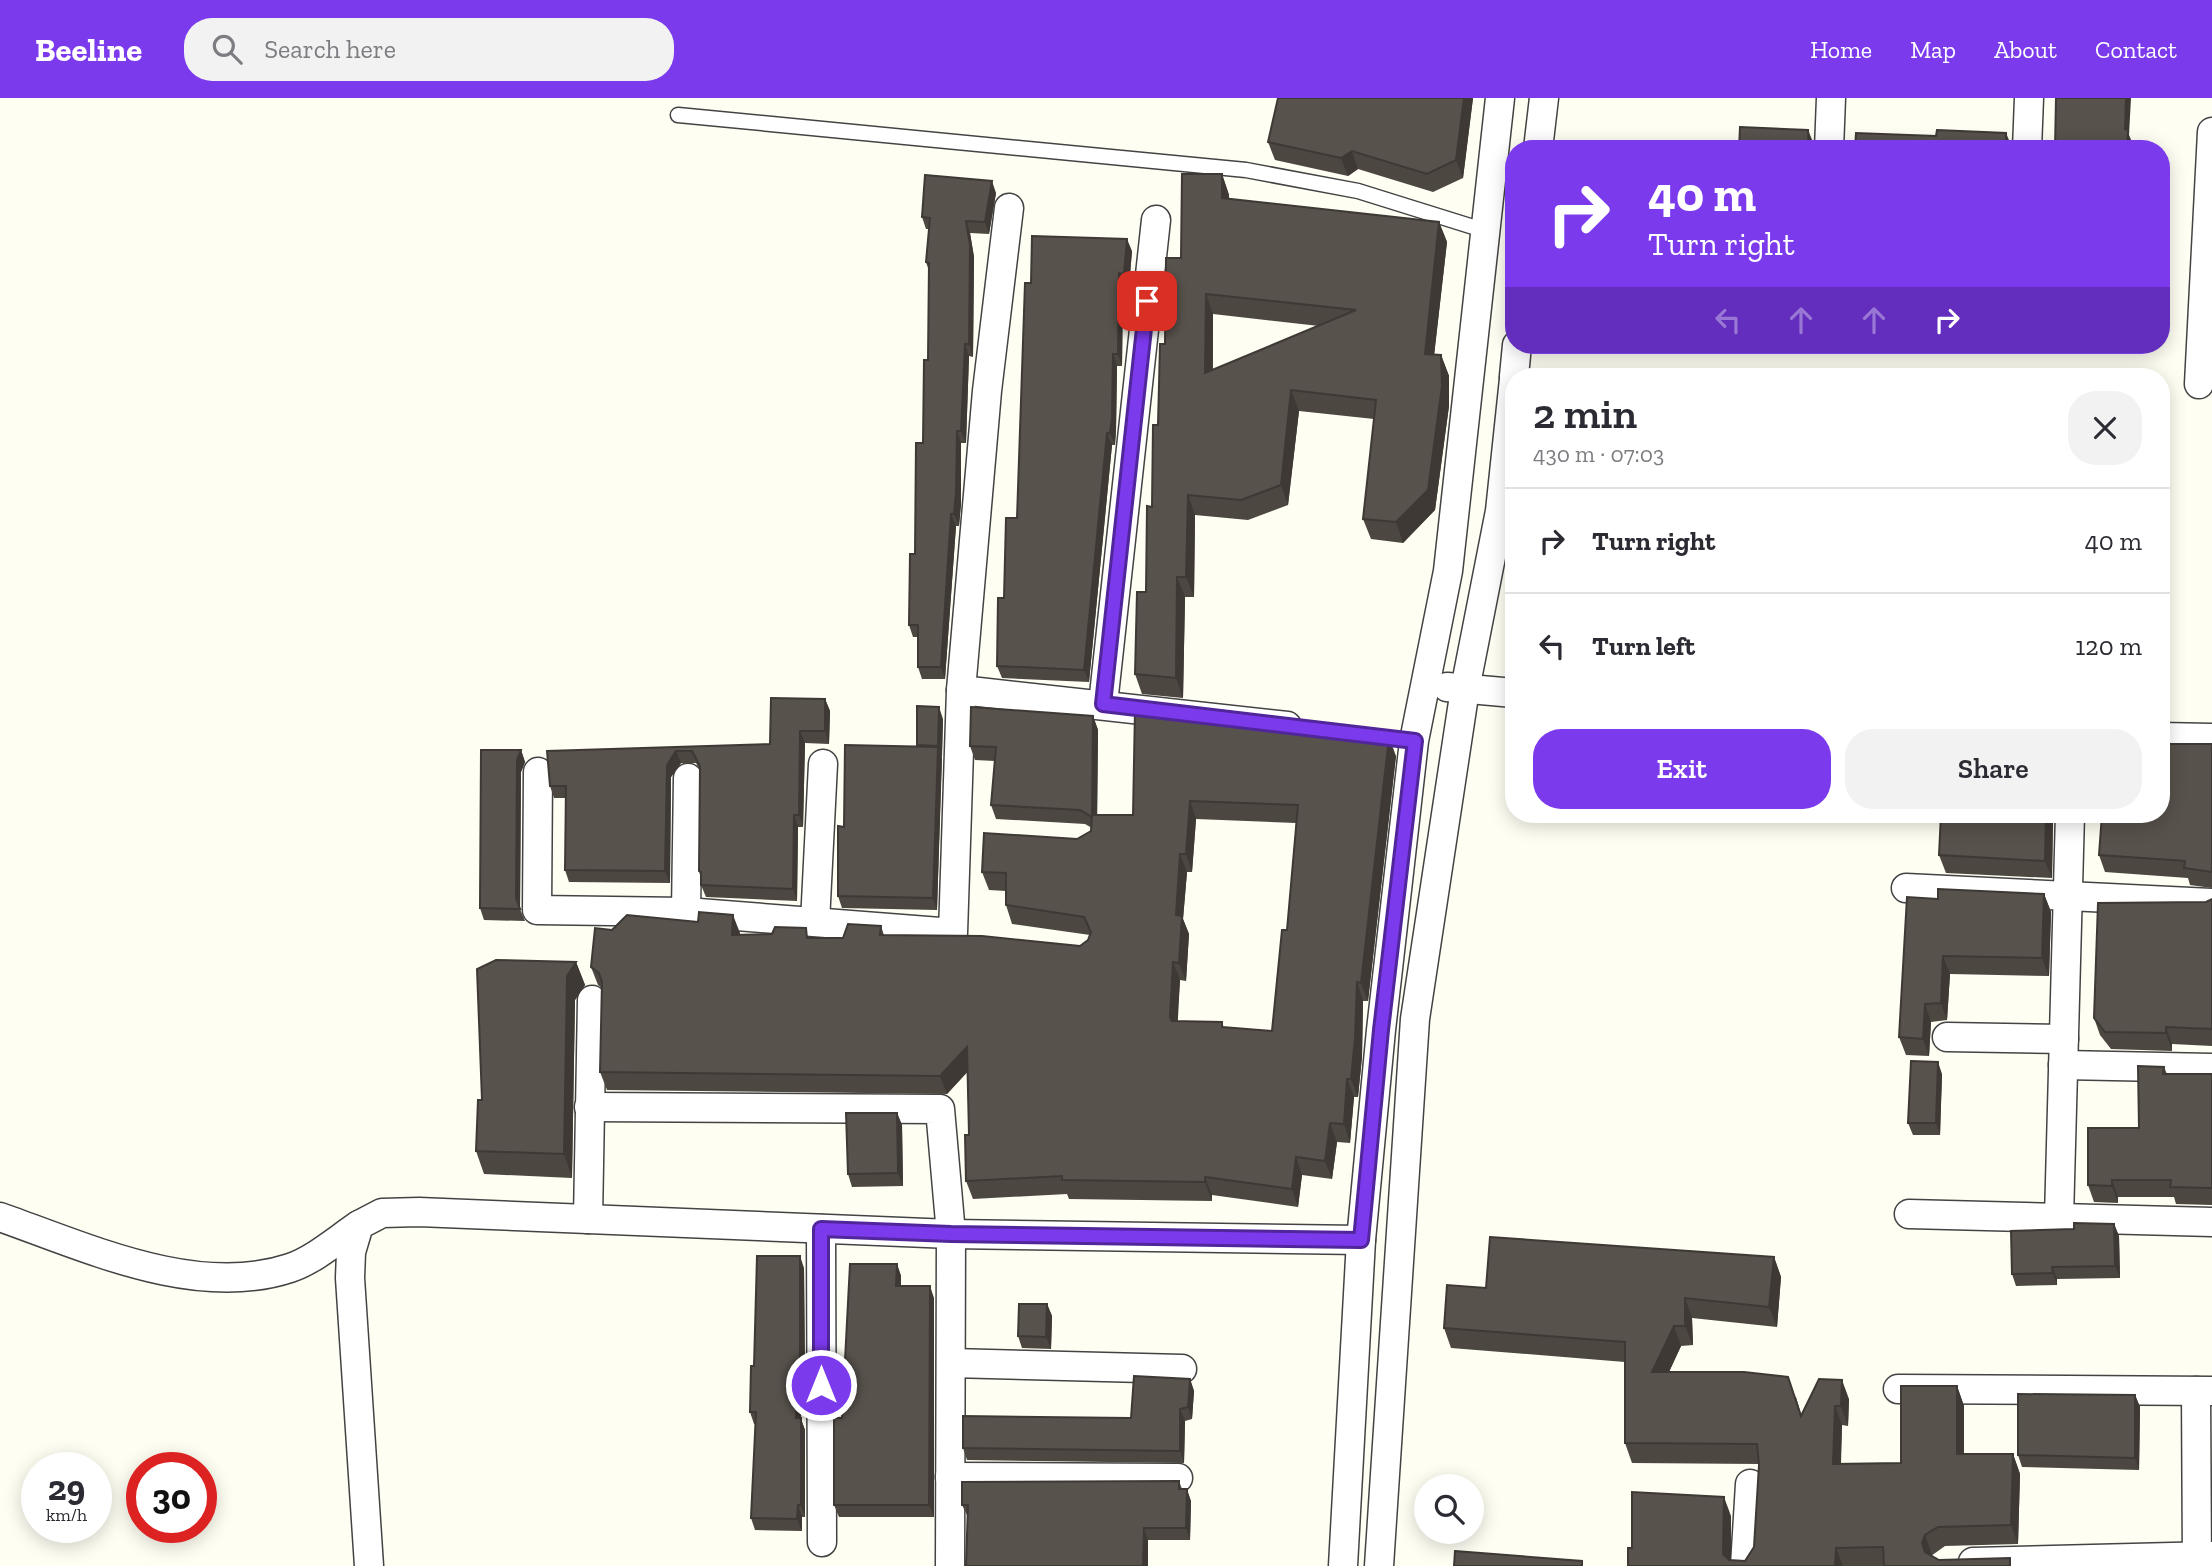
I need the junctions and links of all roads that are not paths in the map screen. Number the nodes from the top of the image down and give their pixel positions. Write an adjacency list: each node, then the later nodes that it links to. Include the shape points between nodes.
1 (1500, 98): 12 (street)
2 (1544, 98): 7 (street)
3 (1831, 98): 8 (street)
4 (2029, 98): 9 (street)
5 (678, 115): 12 (lane, via 1246,170 1358,191)
6 (2212, 132): 13 (street)
7 (1539, 140)
8 (1829, 140)
9 (2027, 140)
10 (1009, 208): 17 (street, via 987,391)
11 (1156, 220): 19 (street)
12 (1483, 230): 15 (street, via 1448,571)
13 (2199, 384)
14 (1505, 463): 16 (street)
15 (1427, 685): 16 (street); 45 (street, via 1401,740)
16 (1465, 689): 18 (street); 59 (street, via 1415,1019)
17 (961, 690): 19 (street); 31 (street, via 969,834 966,934)
18 (1505, 692)
19 (1103, 704): 20 (street)
20 (1320, 730)
21 (2170, 737): 22 (street)
22 (2212, 738)
23 (823, 764): 31 (street)
24 (538, 772): 30 (street, via 537,910)
25 (688, 778): 30 (street)
26 (2070, 823): 28 (street)
27 (1906, 888): 28 (street)
28 (2068, 895): 29 (street); 34 (street)
29 (2212, 903)
30 (686, 912): 31 (street)
31 (815, 922)
32 (592, 1000): 36 (street)
33 (1947, 1037): 34 (street)
34 (2063, 1052): 35 (street); 39 (street)
35 (2212, 1068)
36 (589, 1107): 40 (street); 44 (street, via 940,1109)
37 (1909, 1214): 39 (street)
38 (0, 1217): 42 (street, via 142,1265 193,1277 238,1278 292,1267)
39 (2059, 1218): 41 (street)
40 (588, 1219): 42 (street, via 382,1213); 43 (street)
41 (2212, 1222)
42 (359, 1225): 56 (street, via 350,1278)
43 (821, 1229): 44 (street); 53 (street)
44 (951, 1234): 45 (street); 46 (street)
45 (1361, 1240): 58 (street)
46 (951, 1363): 47 (street); 50 (street)
47 (1181, 1369)
48 (1899, 1389): 49 (street)
49 (2204, 1391): 54 (street)
50 (950, 1477): 51 (street); 57 (street)
51 (1178, 1478)
52 (1750, 1484): 60 (street)
53 (822, 1542)
54 (2202, 1559): 55 (street)
55 (1946, 1563)
56 (369, 1566)
57 (950, 1566)
58 (1343, 1566)
59 (1379, 1566)
60 (1745, 1566)

